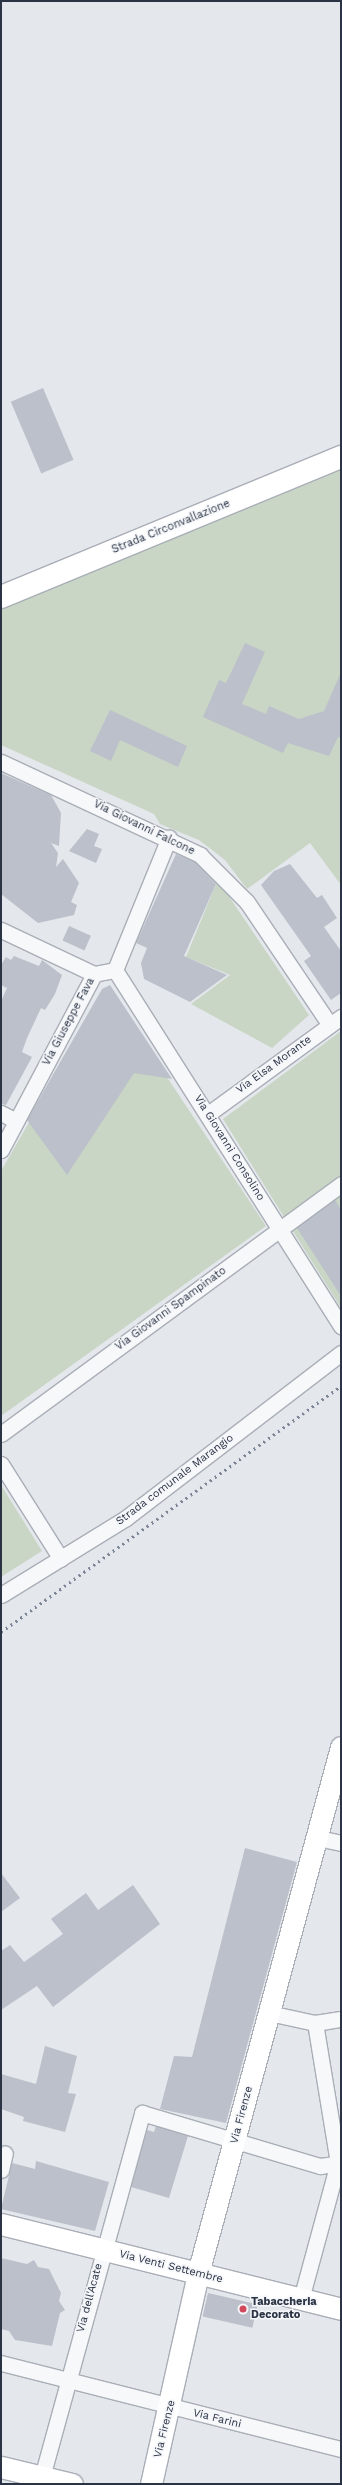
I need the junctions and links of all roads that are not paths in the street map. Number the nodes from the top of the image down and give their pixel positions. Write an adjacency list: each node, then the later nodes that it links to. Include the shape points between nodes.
1 (341, 457): 2 (main road, Strada Circonvallazione)
2 (1, 597)
3 (1, 762): 4 (street, Via Giovanni Falcone)
4 (169, 838): 6 (street); 8 (street, Via Giovanni Falcone, via 200,855 232,884)
5 (1, 930): 7 (street)
6 (115, 970): 7 (street, Via Giuseppe Fava); 10 (street, Via Giovanni Consolino)
7 (94, 974): 11 (street, Via Giuseppe Fava)
8 (335, 1021): 10 (street, Via Elsa Morante)
9 (1, 1113): 11 (street)
10 (208, 1114): 14 (street, Via Giovanni Consolino)
11 (16, 1121): 12 (street, Via Giuseppe Fava)
12 (1, 1150)
13 (341, 1184): 14 (street, Via Giovanni Spampinato)
14 (280, 1229): 15 (street, Via Giovanni Consolino); 17 (street, Via Giovanni Spampinato)
15 (341, 1326)
16 (341, 1353): 19 (street, Strada comunale Marangio, via 126,1518)
17 (1, 1434)
18 (1, 1464): 19 (street)
19 (61, 1560): 20 (street, Strada comunale Marangio)
20 (1, 1595)
21 (341, 1747): 22 (street, Via Firenze)
22 (318, 1838): 23 (street); 24 (street, Via Firenze)
23 (341, 1843)
24 (269, 2013): 26 (street); 28 (street, Via Firenze)
25 (341, 2019): 26 (street)
26 (315, 2023): 27 (street)
27 (335, 2093): 30 (street)
28 (235, 2143): 30 (street, via 320,2166); 33 (street, Via dell'Acate, via 142,2113); 34 (street, Via Firenze)
29 (6, 2153): 31 (street)
30 (340, 2163): 35 (street)
31 (1, 2170)
32 (1, 2224): 33 (street, Via Venti Settembre)
33 (103, 2250): 34 (street, Via Venti Settembre); 38 (street, Via dell'Acate)
34 (198, 2273): 35 (street, Via Venti Settembre); 39 (street, Via Firenze)
35 (301, 2299): 36 (street, Via Venti Settembre)
36 (341, 2309)
37 (1, 2363): 38 (street, Via Farini)
38 (68, 2379): 39 (street, Via Farini); 42 (street, Via dell'Acate)
39 (171, 2407): 40 (street, Via Farini); 44 (street, Via Firenze)
40 (341, 2449)
41 (1, 2467): 42 (street)
42 (41, 2480): 43 (street)
43 (72, 2484)
44 (151, 2484)

